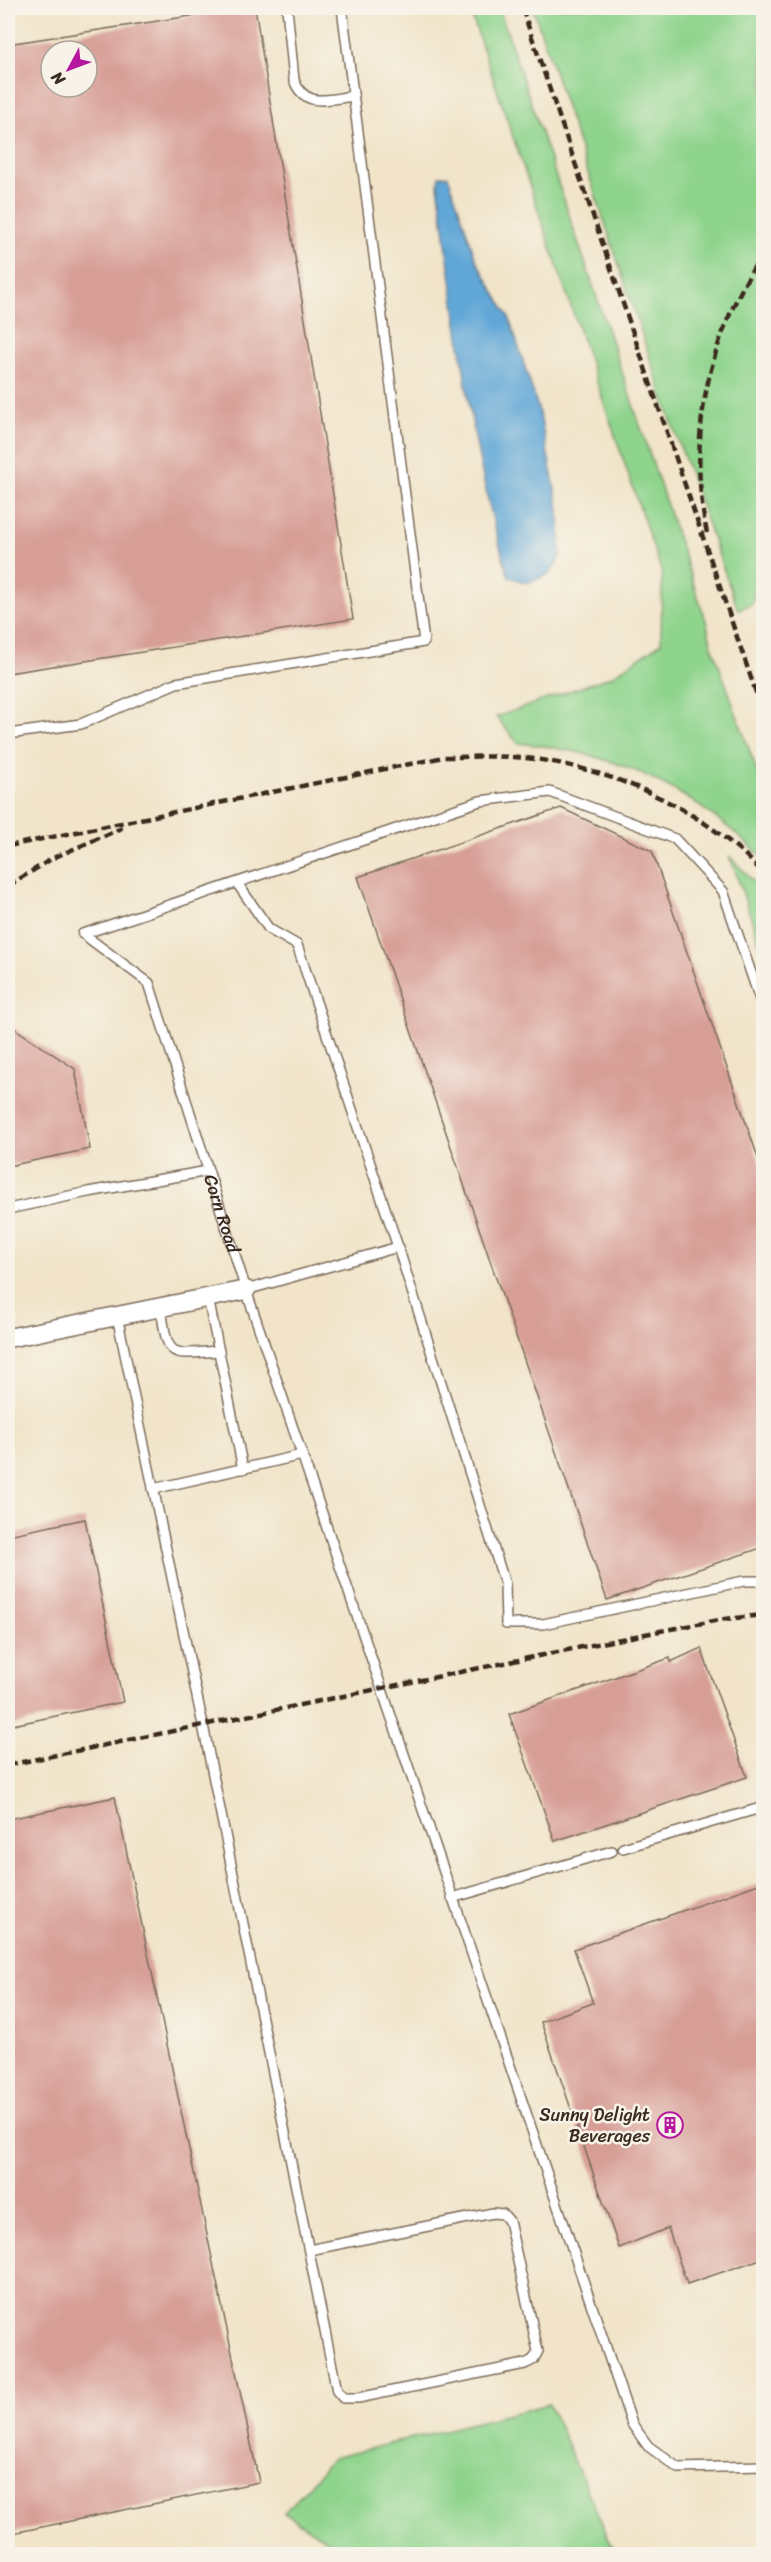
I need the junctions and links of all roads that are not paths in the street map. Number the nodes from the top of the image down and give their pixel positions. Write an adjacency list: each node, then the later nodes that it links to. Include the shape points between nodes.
1 (287, 8): 3 (lane, via 297,89 315,101)
2 (342, 8): 3 (lane)
3 (353, 96): 4 (lane, via 424,642 176,682 81,724)
4 (8, 734)
5 (237, 883): 6 (lane, via 480,801 550,792 675,839 723,891); 7 (lane, Corn Road, via 83,934 148,983); 9 (lane, via 269,928 297,945)
6 (764, 1011)
7 (208, 1171): 8 (lane); 10 (lane, Corn Road)
8 (8, 1209)
9 (398, 1247): 10 (lane); 19 (lane, via 505,1584 506,1624 543,1624 744,1581)
10 (246, 1290): 11 (street); 16 (lane, Corn Road)
11 (208, 1298): 12 (street); 15 (lane)
12 (162, 1307): 13 (street); 15 (lane, via 166,1341 171,1348 184,1354)
13 (117, 1316): 14 (street); 18 (lane)
14 (8, 1338)
15 (219, 1351): 17 (lane)
16 (302, 1455): 17 (lane); 23 (lane, Corn Road)
17 (243, 1468): 18 (lane)
18 (153, 1489): 24 (lane)
19 (764, 1581)
20 (764, 1807): 21 (lane)
21 (623, 1848)
22 (612, 1851): 23 (lane)
23 (452, 1898): 25 (lane, Corn Road, via 632,2424 648,2446 678,2468)
24 (309, 2250): 24 (lane, via 337,2391 343,2398 525,2364 538,2351 509,2221 503,2214)
25 (764, 2466)

